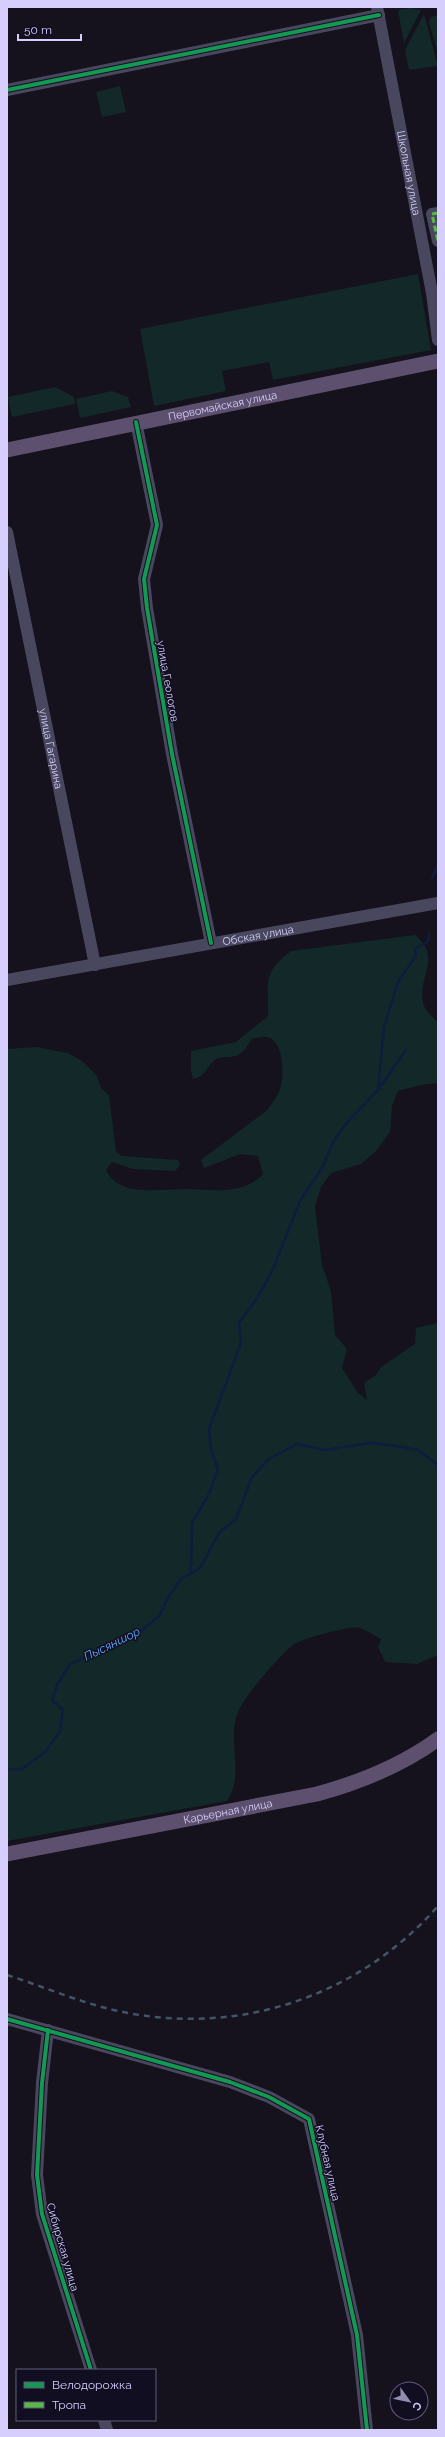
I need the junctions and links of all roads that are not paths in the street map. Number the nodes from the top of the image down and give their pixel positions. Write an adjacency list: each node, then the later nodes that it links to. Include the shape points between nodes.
1 (378, 11): 2 (street); 5 (street, Школьная улица, via 432,293)
2 (9, 90)
3 (438, 213): 4 (street, via 432,214)
4 (438, 241)
5 (438, 340)
6 (438, 361): 7 (main road, Первомайская улица)
7 (136, 422): 8 (main road, Первомайская улица); 11 (street, улица Геологов, via 157,525 144,579 147,608 172,754)
8 (7, 450)
9 (7, 532): 12 (street, улица Гагарина)
10 (438, 903): 11 (street, Обская улица)
11 (211, 943): 12 (street, Обская улица)
12 (95, 965): 13 (street, Обская улица)
13 (7, 980)
14 (438, 1739): 15 (main road, Карьерная улица, via 390,1769 347,1786)
15 (7, 1854)
16 (7, 2019): 17 (street, Клубная улица)
17 (48, 2030): 18 (street, Сибирская улица, via 37,2175 41,2206); 19 (street, Клубная улица, via 230,2082 269,2098 309,2119 357,2335)
18 (91, 2369)
19 (367, 2430)

